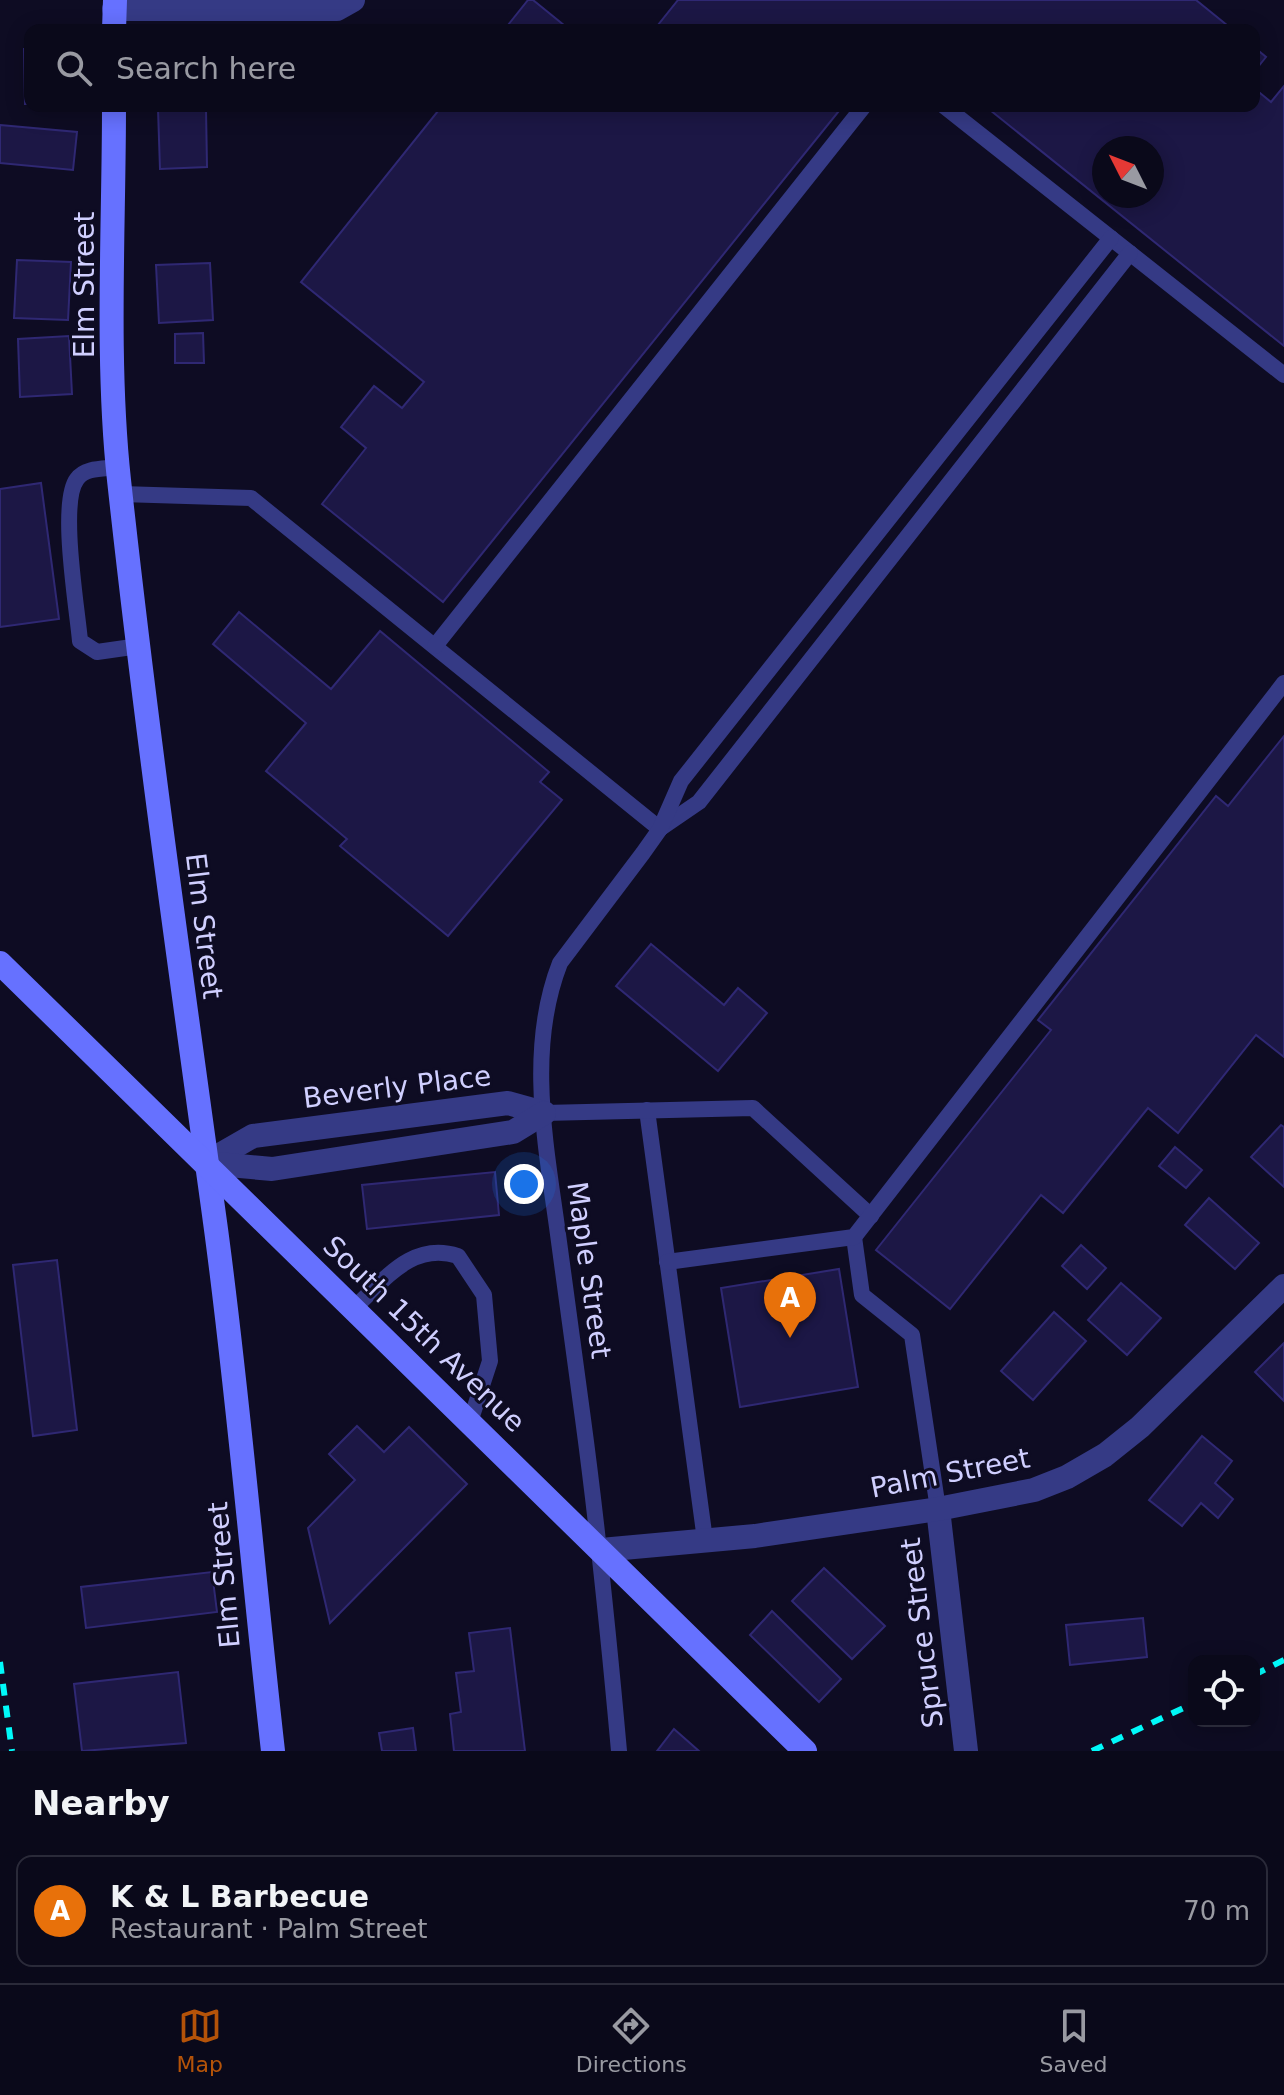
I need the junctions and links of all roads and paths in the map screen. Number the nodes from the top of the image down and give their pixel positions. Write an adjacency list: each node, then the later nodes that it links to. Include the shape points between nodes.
1 (353, 0): 2 (street, via 337,9)
2 (114, 13)
3 (114, 112): 9 (street, Elm Street)
4 (859, 112): 12 (lane)
5 (952, 112): 6 (lane)
6 (1111, 238): 7 (lane); 14 (lane, via 681,781)
7 (1130, 253): 8 (lane); 14 (lane, via 699,802)
8 (1284, 375)
9 (118, 467): 10 (street, Elm Street); 11 (lane, via 80,475 67,498 80,641 97,652)
10 (121, 494): 11 (street, Elm Street); 12 (lane, via 251,498)
11 (139, 646): 18 (street, Elm Street)
12 (435, 646): 14 (lane)
13 (1284, 683): 19 (lane)
14 (660, 829): 17 (lane, Maple Street, via 560,963 545,1012 540,1054)
15 (0, 963): 18 (street, South 15th Avenue)
16 (647, 1110): 17 (lane); 19 (lane, via 753,1108); 21 (lane)
17 (544, 1113): 18 (street, via 513,1132 272,1169); 18 (street, Beverly Place, via 508,1103 253,1136); 27 (lane, Maple Street)
18 (206, 1163): 23 (street, South 15th Avenue); 28 (street, Elm Street, via 249,1504)
19 (871, 1216): 20 (lane)
20 (854, 1237): 21 (lane); 25 (lane, via 862,1295 912,1335)
21 (667, 1262): 26 (lane)
22 (1284, 1286): 25 (street, Palm Street, via 1105,1455 1034,1490)
23 (354, 1308): 24 (street, South 15th Avenue); 24 (lane, via 407,1259 428,1251 458,1256 484,1295 490,1361)
24 (470, 1422): 27 (street, South 15th Avenue)
25 (938, 1509): 26 (street, Palm Street); 31 (street, Spruce Street)
26 (705, 1540): 27 (street, Palm Street)
27 (601, 1550): 29 (lane, Maple Street); 30 (street, South 15th Avenue)
28 (273, 1751)
29 (619, 1751)
30 (805, 1751)
31 (966, 1751)

